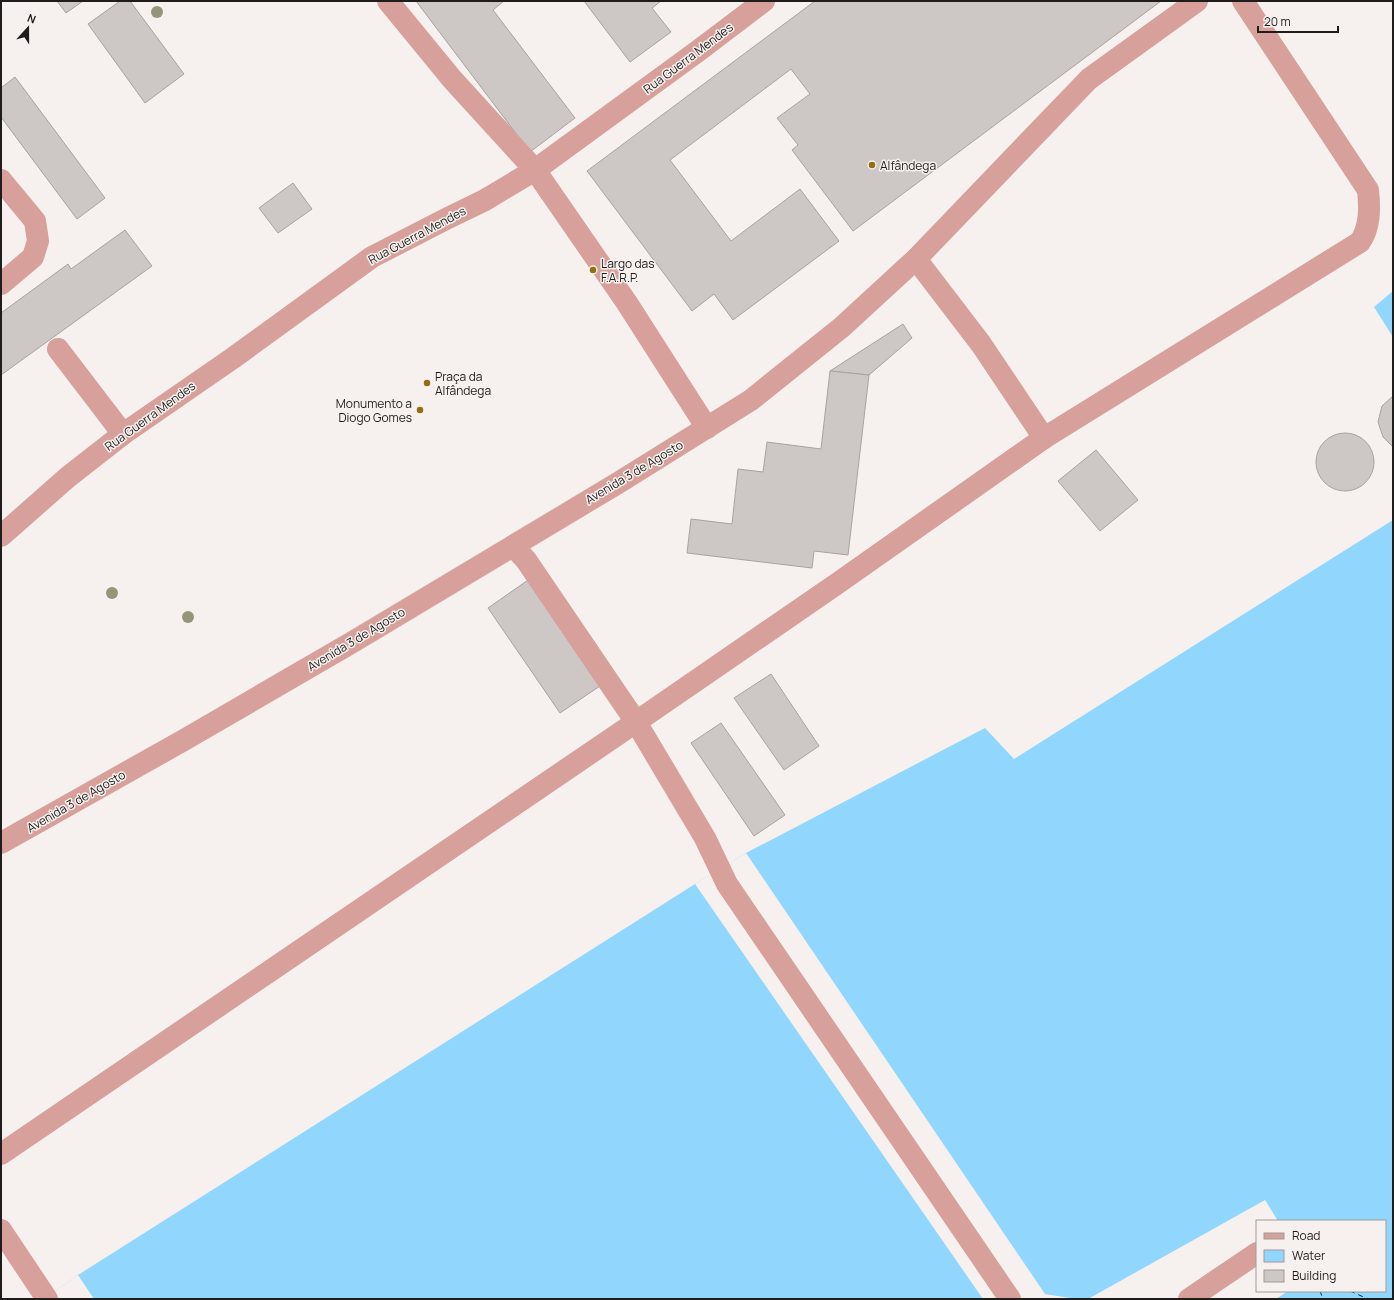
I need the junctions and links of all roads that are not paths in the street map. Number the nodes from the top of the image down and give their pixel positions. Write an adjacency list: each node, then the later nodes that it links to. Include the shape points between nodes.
1 (388, 1): 5 (street, via 452,79)
2 (764, 1): 5 (street, Rua Guerra Mendes)
3 (1197, 1): 7 (street, Avenida 3 de Agosto, via 1089,79)
4 (1243, 1): 12 (street, via 1368,190 1370,204 1366,233 1360,242)
5 (535, 170): 10 (street, via 627,303); 11 (street, Rua Guerra Mendes, via 484,200 372,257)
6 (1, 180): 8 (street, via 35,221 38,241 33,257)
7 (916, 258): 10 (street, Avenida 3 de Agosto, via 842,327 751,400); 12 (street, via 981,344)
8 (1, 284)
9 (58, 350): 11 (street)
10 (707, 428): 14 (street, Avenida 3 de Agosto)
11 (123, 434): 13 (street, Rua Guerra Mendes, via 68,477)
12 (1044, 438): 15 (street)
13 (1, 536)
14 (512, 546): 15 (street, via 526,560); 16 (street, Avenida 3 de Agosto, via 351,643)
15 (636, 722): 17 (street); 21 (street, via 705,838 726,884)
16 (1, 843)
17 (1, 1154)
18 (1, 1230): 20 (street)
19 (1256, 1254): 22 (street)
20 (47, 1299)
21 (1010, 1299)
22 (1189, 1299)

